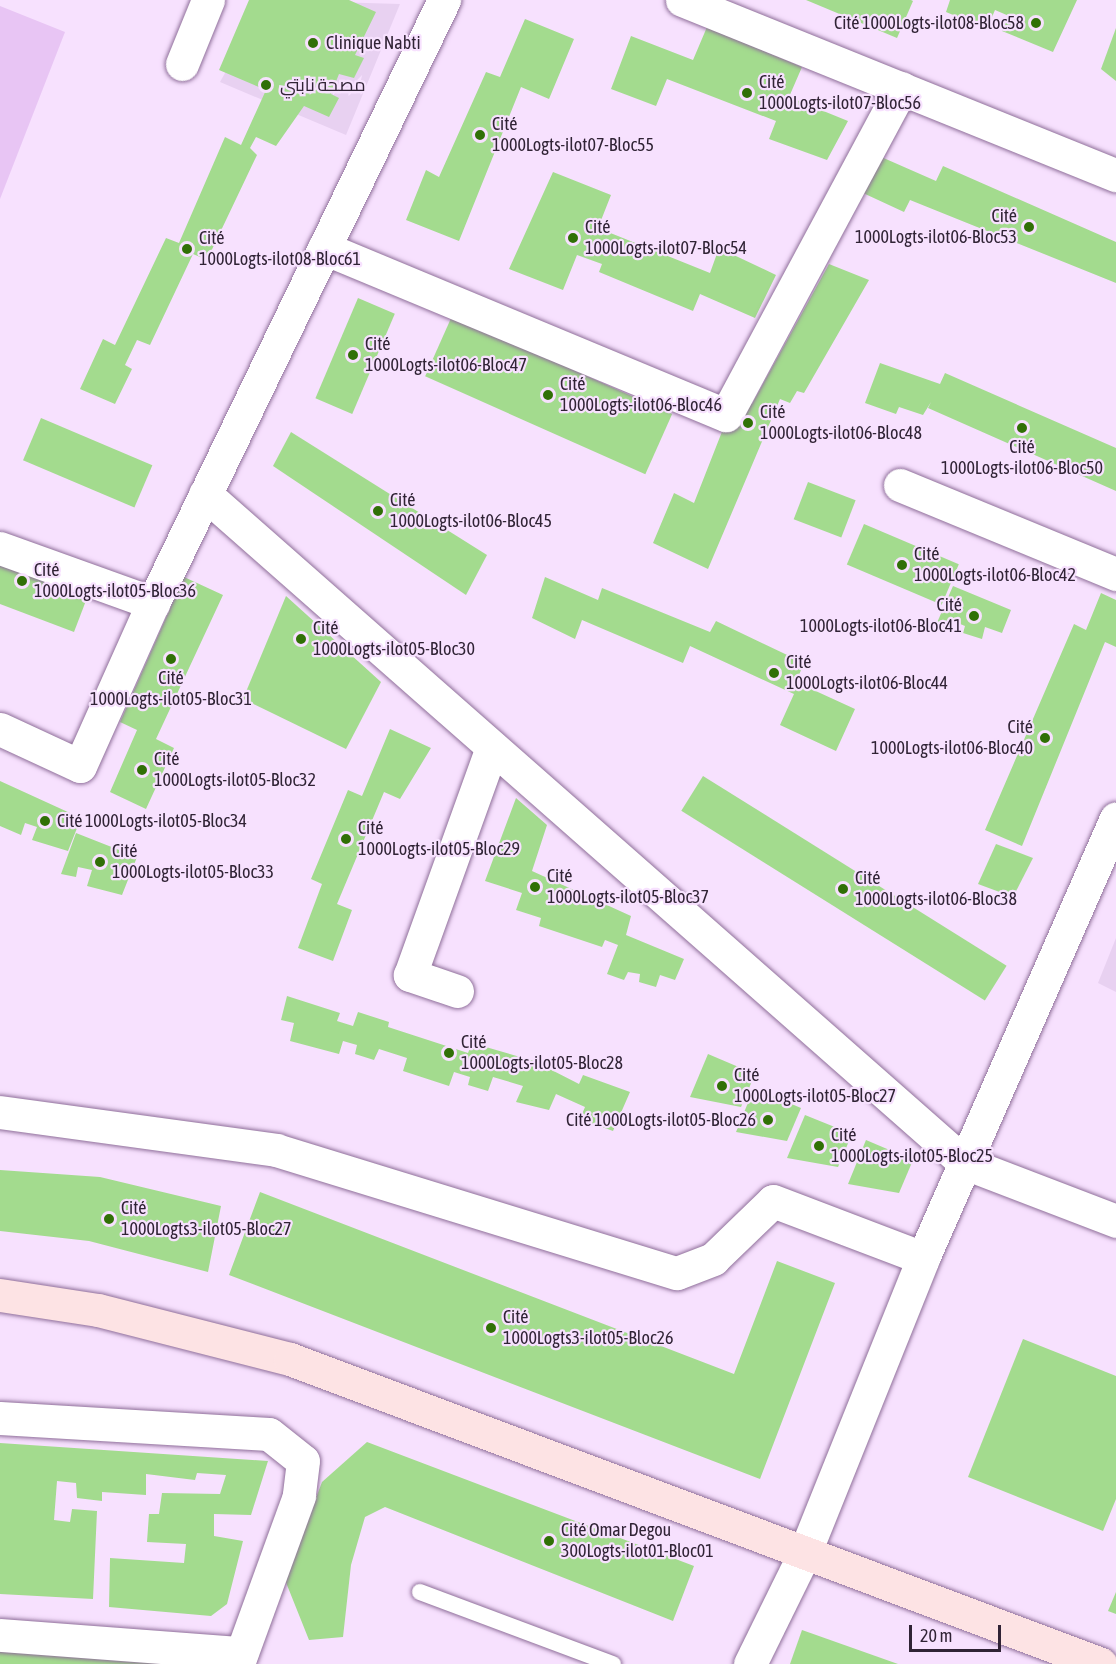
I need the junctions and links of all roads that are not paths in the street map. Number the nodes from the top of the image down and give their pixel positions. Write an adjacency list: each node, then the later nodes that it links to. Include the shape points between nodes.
1 (208, 0): 4 (street)
2 (444, 0): 7 (street)
3 (682, 0): 5 (street)
4 (182, 64)
5 (901, 88): 6 (street); 7 (street, via 726,415)
6 (1116, 175)
7 (324, 248): 9 (street)
8 (900, 485): 11 (street)
9 (205, 494): 12 (street); 14 (street)
10 (0, 548): 12 (street)
11 (1116, 574)
12 (153, 603): 13 (street, via 80,766)
13 (0, 729)
14 (492, 747): 16 (street, via 411,975); 18 (street)
15 (1116, 819): 18 (street)
16 (456, 991)
17 (0, 1112): 20 (street, via 276,1150 677,1273 713,1259 773,1201)
18 (965, 1163): 19 (street); 20 (street)
19 (1116, 1221)
20 (923, 1258): 23 (street)
21 (0, 1295): 23 (main road, via 109,1312 290,1359)
22 (0, 1418): 26 (street, via 268,1434 303,1461 299,1496)
23 (805, 1552): 28 (street); 29 (main road)
24 (420, 1592): 27 (lane)
25 (0, 1635): 26 (street)
26 (240, 1659)
27 (613, 1664)
28 (750, 1664)
29 (1101, 1664)

